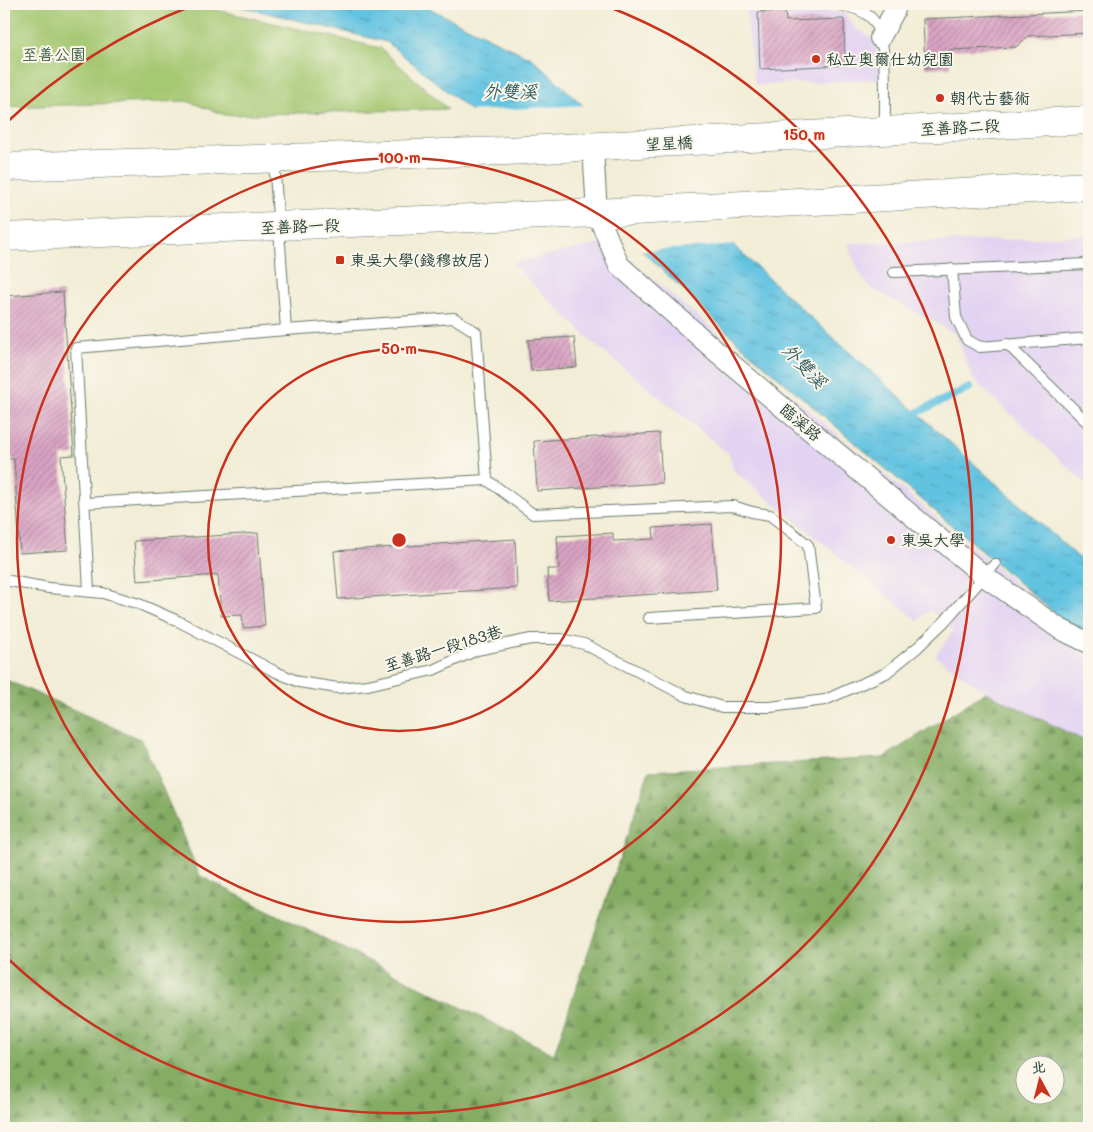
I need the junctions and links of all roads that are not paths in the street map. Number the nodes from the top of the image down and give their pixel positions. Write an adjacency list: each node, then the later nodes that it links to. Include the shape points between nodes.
1 (836, 4): 3 (lane, via 858,9 874,22)
2 (895, 10): 3 (street)
3 (880, 38): 5 (lane, via 883,46)
4 (1089, 120): 5 (main road, 至善路二段)
5 (884, 132): 6 (main road, 至善路二段)
6 (831, 135): 7 (main road, 望星橋)
7 (593, 147): 8 (main road, 望星橋); 11 (street, 臨溪路)
8 (274, 158): 9 (main road); 12 (lane)
9 (4, 167)
10 (1089, 186): 11 (main road)
11 (597, 213): 12 (main road, 至善路一段); 23 (street, 臨溪路, via 619,265 718,353)
12 (279, 227): 13 (main road, 至善路一段); 17 (lane)
13 (4, 237)
14 (1089, 264): 15 (lane)
15 (952, 269): 16 (lane); 19 (lane, via 956,317 967,340 980,347)
16 (894, 272)
17 (286, 330): 21 (lane, via 454,318 476,332); 22 (lane, via 76,348)
18 (1089, 338): 19 (lane)
19 (1007, 344): 20 (lane)
20 (1089, 424)
21 (487, 480): 22 (lane); 26 (lane, via 533,514 733,506 770,514 808,545 816,608)
22 (85, 503): 25 (lane)
23 (990, 570): 25 (lane, 至善路一段183巷, via 925,641 886,673 825,700 770,707 722,707 686,696 584,644 561,639 532,639 477,650 433,670 368,685 338,688 299,682 139,604); 27 (street, 臨溪路, via 1060,629)
24 (4, 580): 25 (lane, 至善路一段183巷)
25 (89, 591)
26 (649, 618)
27 (1089, 643)

